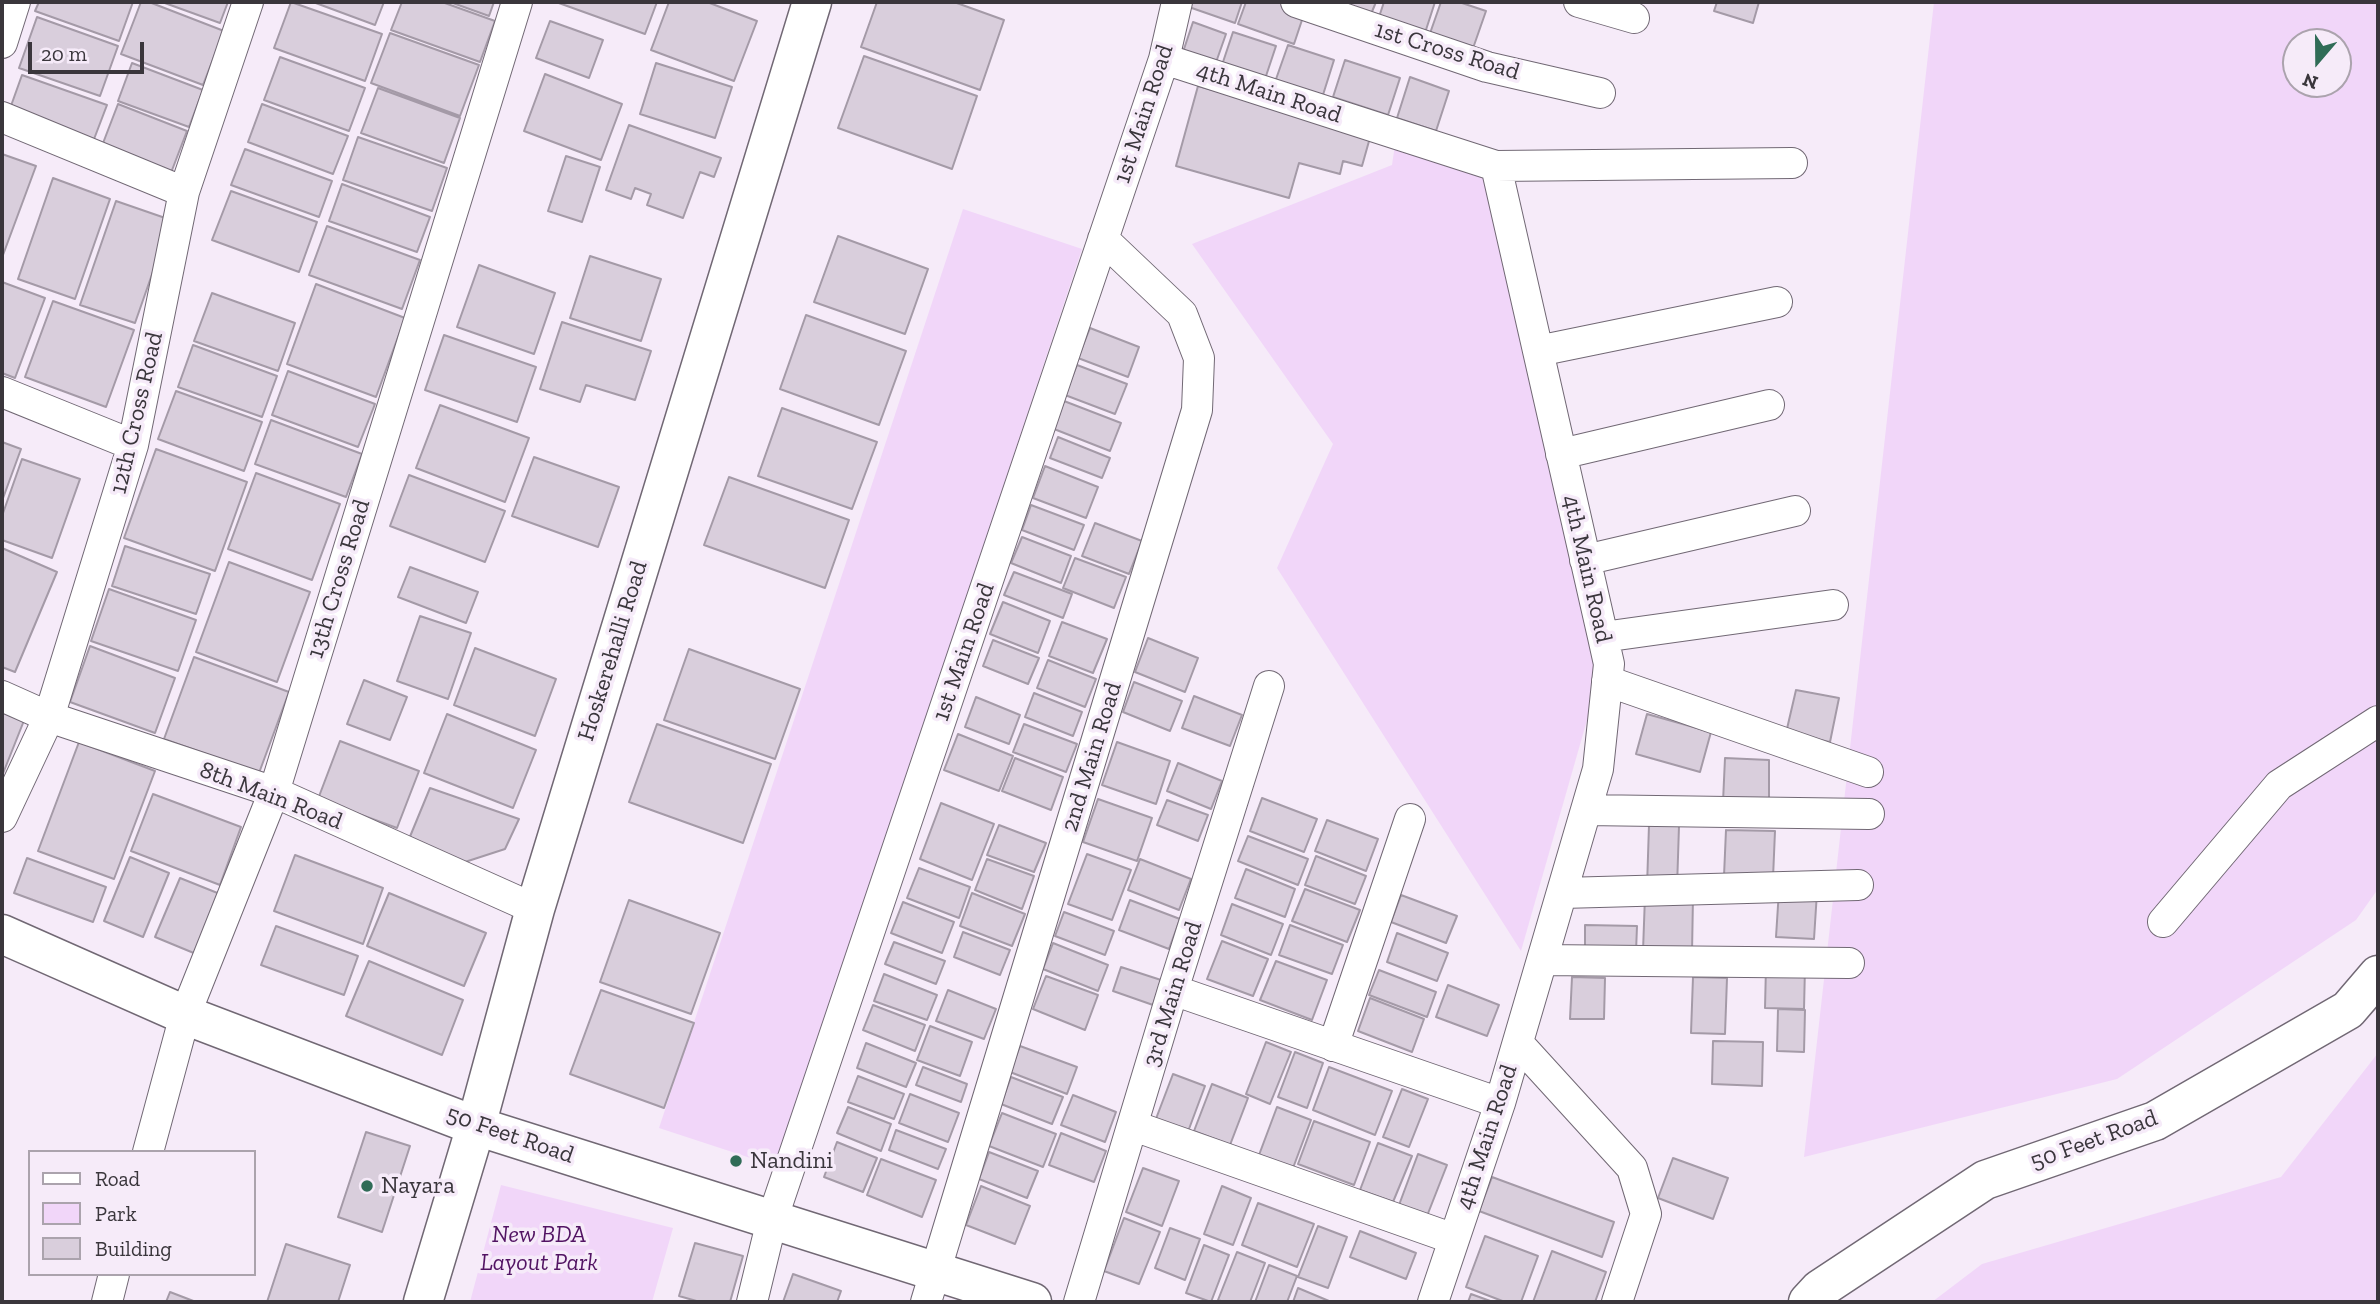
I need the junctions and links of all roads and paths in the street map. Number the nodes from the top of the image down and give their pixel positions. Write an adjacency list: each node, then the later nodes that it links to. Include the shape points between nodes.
1 (15, 2): 9 (street)
2 (248, 2): 15 (street, 12th Cross Road)
3 (517, 2): 33 (street, 13th Cross Road)
4 (811, 2): 40 (main road, Hoskerehalli Road)
5 (1177, 2): 10 (street, 1st Main Road)
6 (1296, 2): 11 (street, 1st Cross Road, via 1487,67)
7 (1579, 2): 8 (street)
8 (1634, 18)
9 (2, 43)
10 (1164, 59): 14 (street, 4th Main Road); 16 (street, 1st Main Road)
11 (1600, 93)
12 (2, 117): 15 (street)
13 (1792, 163): 14 (street)
14 (1496, 166): 18 (street, 4th Main Road)
15 (184, 192): 21 (street, 12th Cross Road)
16 (1103, 239): 54 (street, 1st Main Road); 57 (street, 2nd Main Road, via 1182,314 1199,358 1197,410)
17 (1777, 302): 18 (street)
18 (1538, 351): 22 (street, 4th Main Road)
19 (2, 392): 21 (street)
20 (1769, 405): 22 (street)
21 (134, 445): 30 (street, 12th Cross Road)
22 (1561, 454): 24 (street, 4th Main Road)
23 (1795, 511): 24 (street)
24 (1585, 560): 26 (street, 4th Main Road)
25 (1833, 605): 26 (street)
26 (1603, 637): 27 (street, 4th Main Road, via 1609,664)
27 (1607, 681): 32 (street); 34 (street, 4th Main Road, via 1598,769)
28 (1269, 686): 46 (street, 3rd Main Road)
29 (2, 696): 30 (street, 8th Main Road)
30 (49, 717): 33 (street, 8th Main Road); 36 (street, 12th Cross Road)
31 (2378, 721): 41 (street, via 2279,785)
32 (1868, 772)
33 (274, 792): 40 (street, 8th Main Road); 47 (street, 13th Cross Road)
34 (1586, 810): 35 (street); 39 (street, 4th Main Road)
35 (1869, 814)
36 (2, 817)
37 (1410, 819): 49 (street)
38 (1858, 885): 39 (street)
39 (1562, 893): 43 (street, 4th Main Road)
40 (535, 909): 51 (main road, Hoskerehalli Road)
41 (2164, 922)
42 (2, 934): 47 (main road, 50 Feet Road)
43 (1542, 960): 44 (street); 48 (street, 4th Main Road)
44 (1849, 963)
45 (2378, 975): 65 (main road, 50 Feet Road, via 2348,1010 2155,1121 1985,1180 1820,1289)
46 (1173, 990): 49 (street); 52 (street, 3rd Main Road)
47 (185, 1015): 51 (main road, 50 Feet Road); 53 (street, 13th Cross Road)
48 (1518, 1043): 50 (street, 4th Main Road); 64 (street, via 1632,1168 1646,1213)
49 (1333, 1046): 50 (street)
50 (1500, 1103): 55 (street, 4th Main Road)
51 (476, 1126): 54 (main road, 50 Feet Road); 59 (main road, Hoskerehalli Road)
52 (1133, 1126): 55 (street); 62 (street, 3rd Main Road)
53 (149, 1150)
54 (772, 1220): 57 (main road, 50 Feet Road); 60 (street, 1st Main Road)
55 (1454, 1239): 63 (street, 4th Main Road)
56 (114, 1276): 58 (street)
57 (931, 1287): 61 (main road, 50 Feet Road)
58 (107, 1302)
59 (423, 1302)
60 (752, 1302)
61 (1032, 1302)
62 (1079, 1302)
63 (1433, 1302)
64 (1617, 1302)
65 (1808, 1302)

